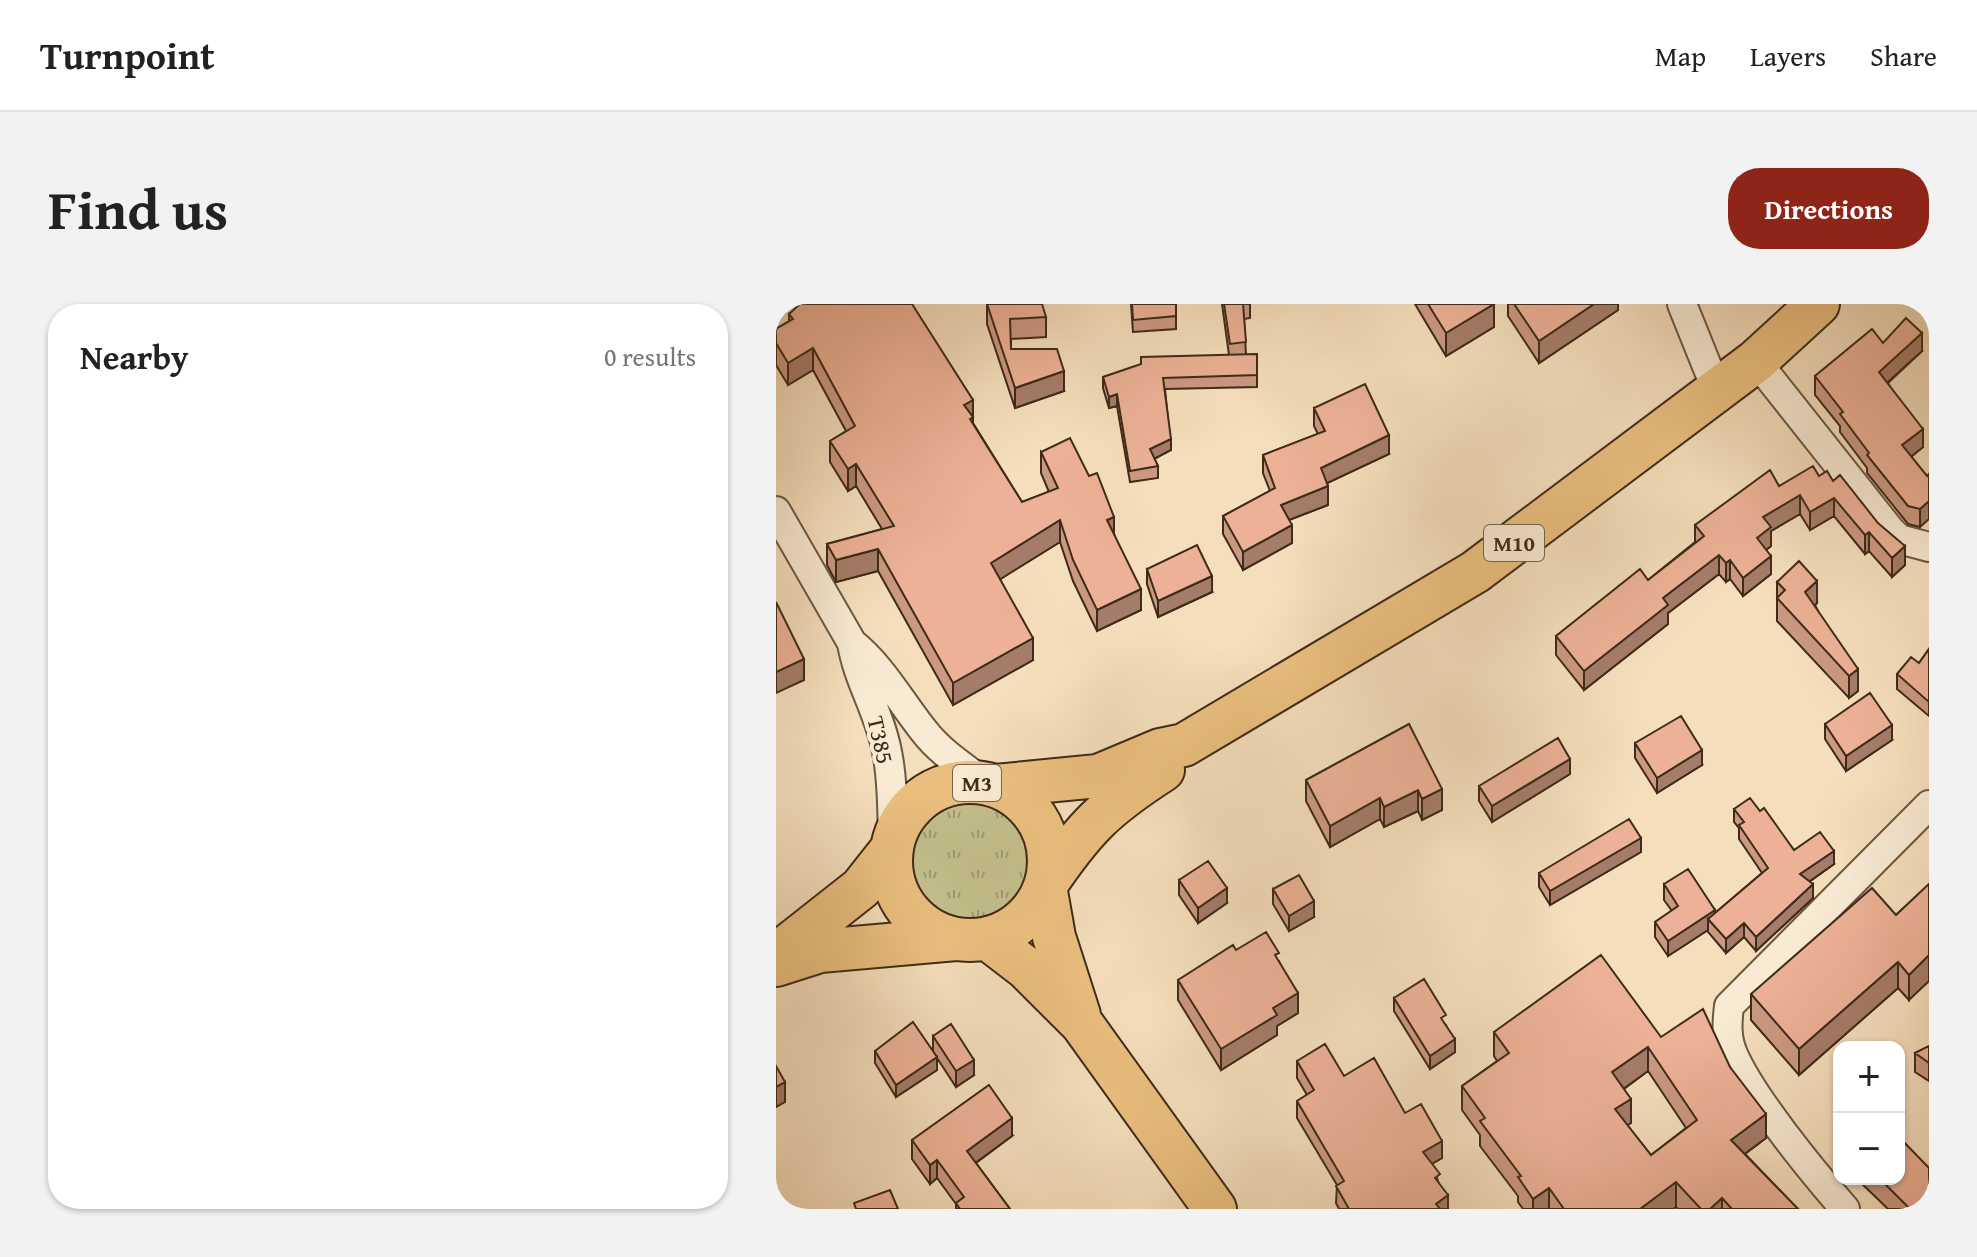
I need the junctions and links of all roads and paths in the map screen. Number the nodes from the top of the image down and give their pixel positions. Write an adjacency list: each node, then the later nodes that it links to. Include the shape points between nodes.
1 (1682, 304): 4 (street)
2 (1818, 304): 3 (highway, M10)
3 (1756, 361): 4 (highway, M10); 6 (street, via 1890,530 1909,544)
4 (1717, 391): 8 (highway, M10, via 1475,572)
5 (776, 511): 7 (street, T385 / T385)
6 (1929, 547)
7 (852, 643): 9 (street, T385 / T385, via 872,659 944,753); 11 (street, T385 / T385, via 887,751)
8 (1184, 745): 9 (highway, M10, via 1098,776); 12 (highway, M10, via 1172,765 1089,824)
9 (990, 785): 11 (highway, M3, via 957,783 928,793 901,822); 12 (highway, M3, via 1029,808 1040,825 1049,865)
10 (1929, 805): 18 (street, via 1729,1006 1726,1028 1745,1077)
11 (892, 845): 13 (highway, M3, via 891,870 906,908 929,928); 14 (highway, M3, via 861,888)
12 (1045, 886): 13 (highway, via 1023,920); 16 (highway, M3, via 1054,937)
13 (972, 938): 15 (highway, via 820,951); 16 (highway, M3, via 1026,968)
14 (776, 955)
15 (776, 965)
16 (1082, 1024): 17 (highway, M3)
17 (1215, 1209)
18 (1845, 1209)

